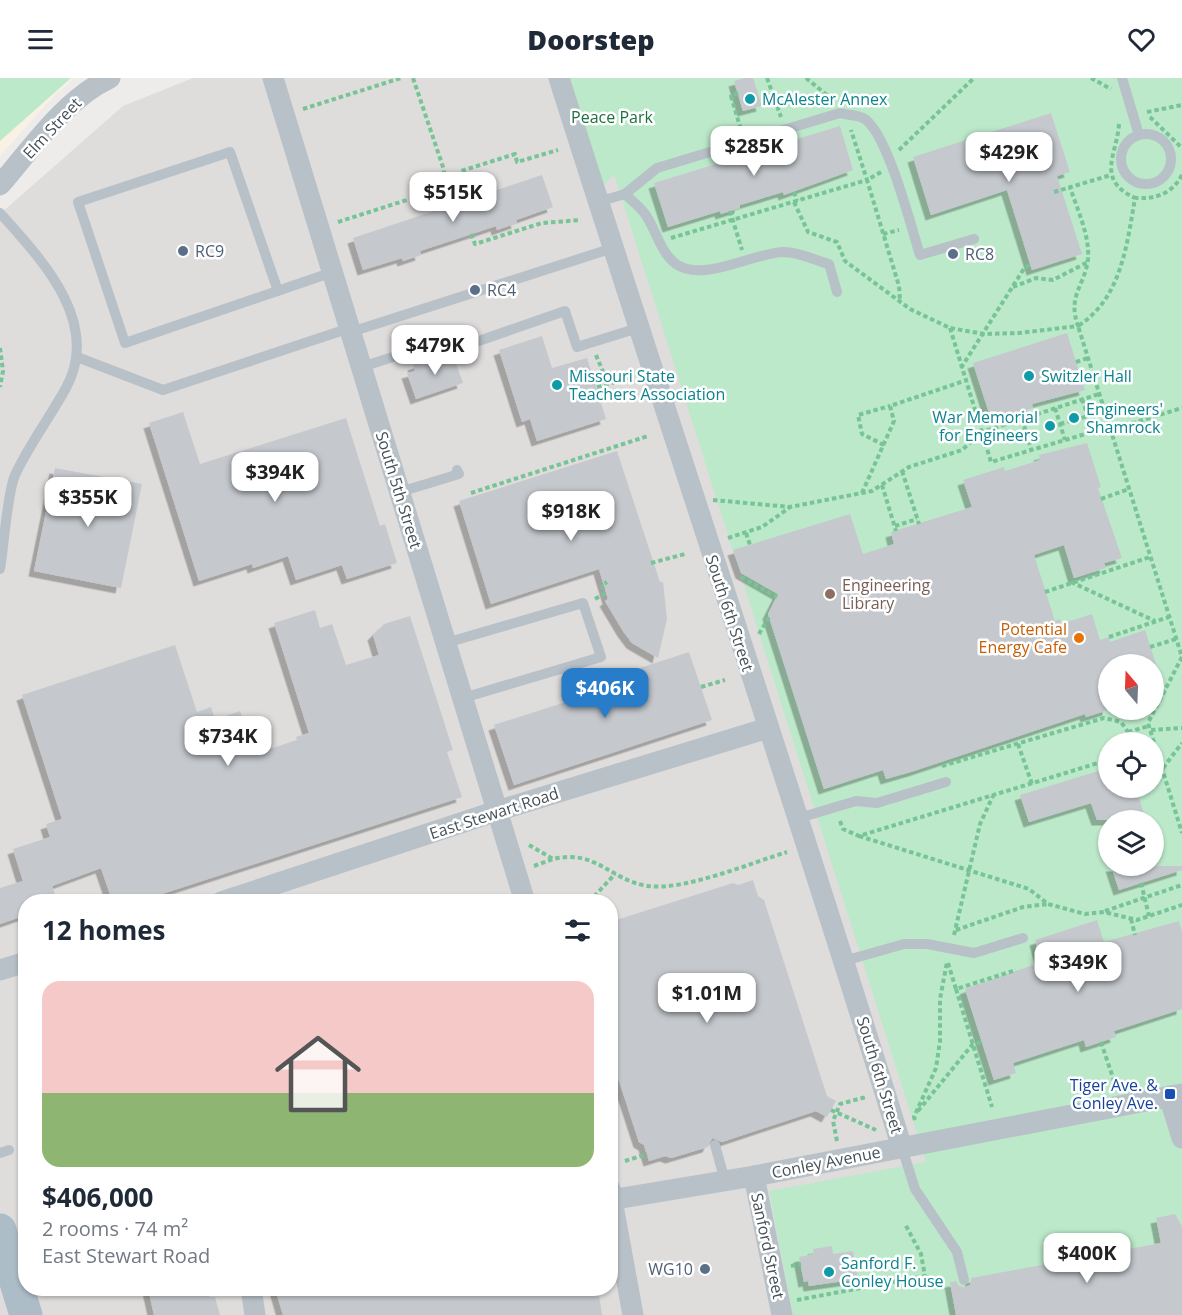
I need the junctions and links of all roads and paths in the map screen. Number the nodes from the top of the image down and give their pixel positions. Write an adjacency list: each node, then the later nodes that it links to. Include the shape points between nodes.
1 (110, 78): 26 (street, Elm Street, via 95,85 64,112)
2 (273, 78): 48 (street, South 5th Street)
3 (401, 78): 14 (path)
4 (413, 78): 25 (path)
5 (559, 78): 33 (street, South 6th Street)
6 (768, 78): 18 (path)
7 (806, 78): 16 (path, via 832,98)
8 (1091, 78): 11 (path, via 1112,90)
9 (1122, 78): 19 (lane)
10 (738, 93): 20 (path, via 731,96)
11 (1116, 99)
12 (1143, 105): 15 (path)
13 (1182, 105): 15 (path)
14 (303, 109)
15 (1147, 112): 21 (path)
16 (840, 113): 18 (lane); 32 (path, via 849,124 867,180); 42 (lane, via 863,118 876,130 920,255)
17 (1119, 117): 23 (path)
18 (785, 131): 20 (lane)
19 (1139, 135): 19 (lane, via 1126,145 1121,160 1127,176 1150,184 1164,176 1171,162 1170,154 1155,136)
20 (745, 143): 30 (lane, via 657,168)
21 (1182, 148)
22 (558, 150): 25 (path, via 517,162 515,154 461,171 465,182)
23 (1111, 175): 27 (path); 31 (path)
24 (1182, 175): 31 (path, via 1158,197)
25 (444, 180): 38 (path, via 438,190)
26 (0, 185)
27 (1070, 187): 29 (path); 46 (path, via 1088,246)
28 (794, 192): 32 (path)
29 (1054, 192)
30 (625, 194): 33 (lane); 43 (lane, via 646,214)
31 (1135, 198): 52 (path, via 1113,286 1092,317)
32 (796, 201): 37 (path); 54 (path, via 808,232 834,240 845,261 910,309)
33 (598, 202): 44 (street, South 6th Street)
34 (730, 211): 37 (path)
35 (0, 213): 61 (lane, via 46,264 63,291)
36 (581, 220): 40 (path, via 542,223 475,244)
37 (733, 220): 43 (path); 45 (path)
38 (338, 222)
39 (902, 229): 41 (path)
40 (471, 234)
41 (883, 234)
42 (974, 239)
43 (659, 241): 45 (lane, via 666,254 691,271 710,270)
44 (613, 248): 53 (street, South 6th Street); 55 (lane)
45 (745, 259): 51 (lane, via 787,252 829,264)
46 (1088, 262): 49 (path, via 1053,280 1032,279); 52 (path, via 1073,303)
47 (1030, 265): 49 (path, via 1024,267)
48 (333, 272): 50 (lane); 55 (street, South 5th Street)
49 (1012, 287): 57 (path)
50 (278, 291): 50 (lane, via 125,343 78,202 230,152)
51 (837, 292)
52 (1078, 326): 57 (path); 62 (path)
53 (638, 328): 59 (lane); 93 (street, South 6th Street)
54 (950, 328): 57 (path); 65 (path)
55 (350, 330): 61 (lane, via 163,390); 64 (street, South 5th Street)
56 (466, 333): 64 (lane)
57 (984, 334): 65 (path)
58 (470, 344): 59 (lane, via 565,311 577,347)
59 (585, 344): 68 (path, via 599,357)
60 (0, 348): 69 (path)
61 (77, 357): 102 (lane, via 67,386 15,476)
62 (1088, 358): 63 (path); 71 (path)
63 (1076, 362)
64 (362, 367): 90 (street, South 5th Street)
65 (960, 369): 67 (path)
66 (633, 377): 68 (path)
67 (964, 381): 73 (path); 81 (path)
68 (608, 384): 70 (path)
69 (0, 387)
70 (597, 387)
71 (1099, 394): 72 (path); 79 (path)
72 (1082, 399): 74 (path); 76 (path)
73 (890, 406): 84 (path, via 894,421); 84 (path, via 858,415 862,434)
74 (1055, 408): 77 (path); 78 (path)
75 (1182, 408): 79 (path)
76 (1088, 416): 78 (path); 80 (path)
77 (1022, 419): 81 (path); 85 (path)
78 (1060, 424): 83 (path)
79 (1109, 428): 80 (path); 89 (path)
80 (1093, 431): 83 (path)
81 (982, 432): 85 (path, via 991,462); 87 (path, via 962,450)
82 (648, 436): 91 (path)
83 (1065, 440): 85 (path)
84 (884, 444): 92 (path)
85 (1031, 450)
86 (457, 470): 90 (lane, via 459,474)
87 (902, 471): 88 (path); 88 (path, via 918,521 896,528)
88 (882, 485): 92 (path)
89 (1129, 489): 94 (path); 100 (path)
90 (400, 492): 115 (street, South 5th Street)
91 (471, 493)
92 (862, 493): 95 (path)
93 (692, 497): 95 (path); 121 (street, South 6th Street)
94 (1101, 499)
95 (790, 507): 96 (path, via 762,527)
96 (746, 532): 97 (path); 98 (path)
97 (728, 538)
98 (750, 545)
99 (685, 554): 101 (path)
100 (1150, 557): 105 (path); 110 (path)
101 (651, 563)
102 (0, 570)
103 (740, 576): 107 (path)
104 (607, 582): 108 (path, via 602,585 604,594)
105 (1070, 582): 106 (path); 111 (path)
106 (1046, 592)
107 (777, 597)
108 (584, 605): 115 (lane); 120 (lane, via 601,657)
109 (768, 617): 112 (path)
110 (1169, 617): 111 (path); 114 (path)
111 (1155, 621): 113 (path)
112 (758, 634)
113 (1109, 638)
114 (1176, 639): 116 (path); 117 (path)
115 (446, 643): 120 (street, South 5th Street)
116 (1150, 647)
117 (1182, 657): 122 (path)
118 (725, 680): 119 (path)
119 (701, 687)
120 (463, 698): 135 (street, South 5th Street)
121 (768, 728): 135 (street, East Stewart Road); 136 (street, South 6th Street)
122 (1150, 728): 123 (path); 124 (path); 125 (path)
123 (1182, 728)
124 (1128, 732): 127 (path, via 1120,722 1104,718)
125 (1151, 732)
126 (1182, 743): 129 (path)
127 (1018, 744): 130 (path); 133 (path)
128 (1098, 764): 133 (path)
129 (1164, 767)
130 (931, 770)
131 (1164, 771): 137 (path)
132 (946, 782): 134 (lane, via 877,803 856,801)
133 (1032, 784): 138 (path)
134 (836, 807): 136 (lane); 138 (path, via 843,829)
135 (497, 812): 146 (street, East Stewart Road); 147 (street, South 5th Street)
136 (799, 818): 158 (street, South 6th Street)
137 (1182, 833)
138 (859, 836): 150 (path, via 1029,889)
139 (523, 842): 141 (path)
140 (787, 852): 143 (path, via 677,886 633,883)
141 (553, 859): 142 (path); 143 (path, via 570,855 594,861)
142 (531, 867)
143 (615, 874): 148 (path)
144 (1141, 883): 149 (path)
145 (1182, 885): 149 (path)
146 (243, 894)
147 (523, 894)
148 (596, 894)
149 (1146, 897): 152 (path); 153 (path)
150 (1048, 904): 152 (path, via 1085,914); 155 (path, via 1023,907)
151 (1182, 905): 153 (path)
152 (1104, 912): 154 (path)
153 (1149, 916): 154 (path)
154 (1131, 919): 156 (path)
155 (955, 930)
156 (1136, 935)
157 (1023, 938): 158 (lane, via 974,953 904,944)
158 (844, 961): 177 (street, South 6th Street)
159 (948, 962): 163 (path)
160 (18, 964): 161 (street)
161 (0, 970)
162 (1016, 970): 163 (path)
163 (956, 989): 166 (path)
164 (981, 1042): 166 (path)
165 (1101, 1042): 167 (path)
166 (972, 1045): 170 (path); 172 (path)
167 (1115, 1084)
168 (1176, 1095): 174 (street); 177 (street, Conley Avenue)
169 (866, 1096): 171 (path, via 840,1104)
170 (992, 1107)
171 (834, 1112): 173 (path); 175 (path)
172 (914, 1116)
173 (876, 1130)
174 (1182, 1138)
175 (837, 1141)
176 (715, 1144): 181 (lane)
177 (902, 1148): 180 (street, Conley Avenue); 187 (lane, via 915,1189 957,1252)
178 (647, 1154): 179 (path)
179 (625, 1161)
180 (754, 1176): 181 (street, Conley Avenue); 189 (street, Sanford Street)
181 (725, 1181): 182 (street, Conley Avenue)
182 (618, 1195)
183 (905, 1224): 189 (path, via 921,1254 925,1276)
184 (0, 1230): 186 (main road)
185 (618, 1230): 192 (street)
186 (6, 1272): 190 (main road)
187 (964, 1280)
188 (252, 1296): 191 (street)
189 (786, 1308)
190 (26, 1315)
191 (255, 1315)
192 (633, 1315)

